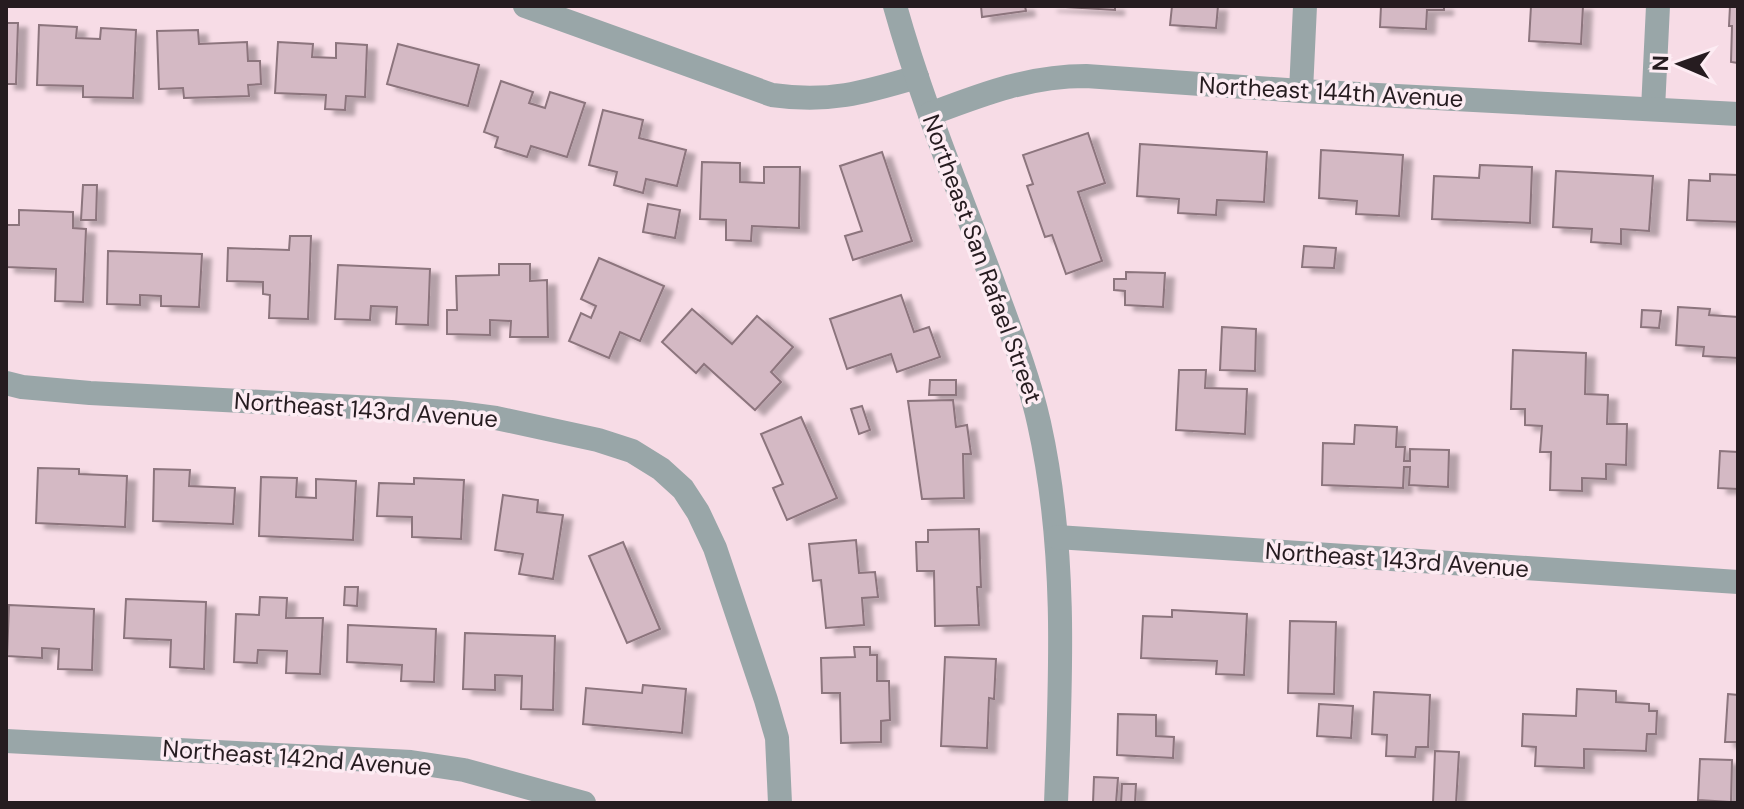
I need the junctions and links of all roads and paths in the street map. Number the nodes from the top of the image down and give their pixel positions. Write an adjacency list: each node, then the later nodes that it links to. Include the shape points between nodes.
1 (525, 6): 5 (street, via 772,95 833,99)
2 (895, 6): 5 (street, Northeast San Rafael Street)
3 (1305, 6): 6 (street)
4 (1658, 6): 7 (street)
5 (917, 77): 8 (street, Northeast San Rafael Street)
6 (1301, 91): 7 (street, Northeast 144th Avenue); 8 (street, Northeast 144th Avenue, via 1058,76 1019,83)
7 (1653, 109): 9 (street, Northeast 144th Avenue)
8 (930, 114): 11 (street, Northeast San Rafael Street, via 1039,422)
9 (1738, 114)
10 (6, 383): 15 (street, Northeast 143rd Avenue, via 90,393 451,412 632,451 683,489 732,592 777,738)
11 (1057, 537): 12 (street, Northeast 143rd Avenue); 16 (street, Northeast San Rafael Street, via 1062,637)
12 (1738, 582)
13 (6, 741): 14 (street, Northeast 142nd Avenue, via 411,762 464,770)
14 (584, 803)
15 (780, 803)
16 (1056, 803)

